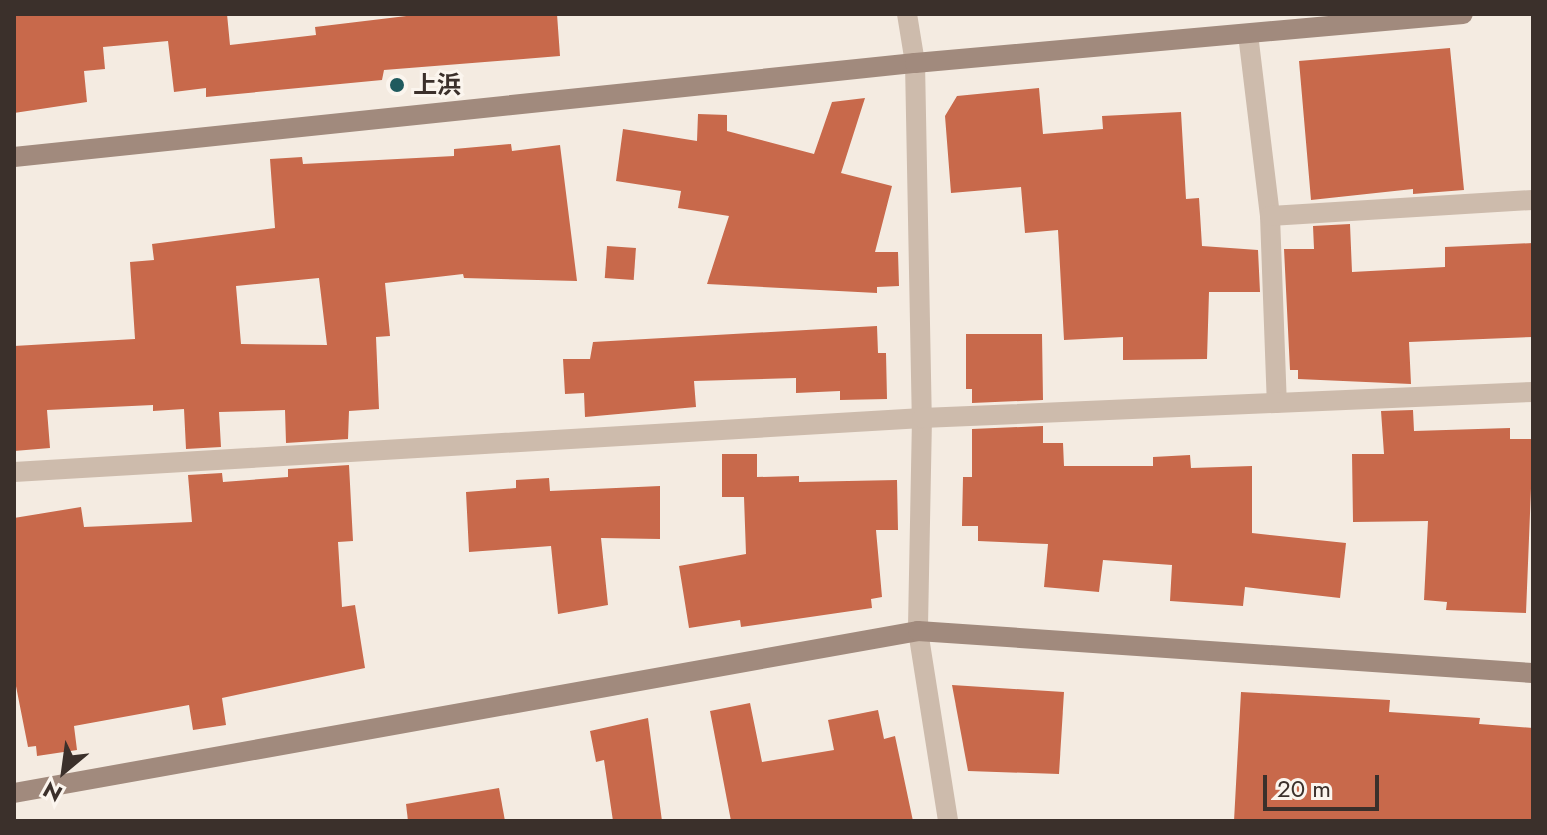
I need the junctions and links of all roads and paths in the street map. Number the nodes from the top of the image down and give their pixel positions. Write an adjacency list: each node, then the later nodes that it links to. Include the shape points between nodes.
1 (907, 14): 5 (street)
2 (1463, 14): 3 (street)
3 (1385, 17): 4 (street)
4 (1248, 34): 5 (street); 8 (street)
5 (915, 63): 6 (street); 11 (street)
6 (14, 157)
7 (1533, 200): 8 (street)
8 (1270, 216): 10 (street)
9 (1533, 392): 10 (street)
10 (1277, 403): 11 (street)
11 (922, 418): 12 (street); 13 (street)
12 (14, 472)
13 (918, 631): 14 (street); 15 (street); 16 (street)
14 (1533, 673)
15 (14, 793)
16 (948, 821)

